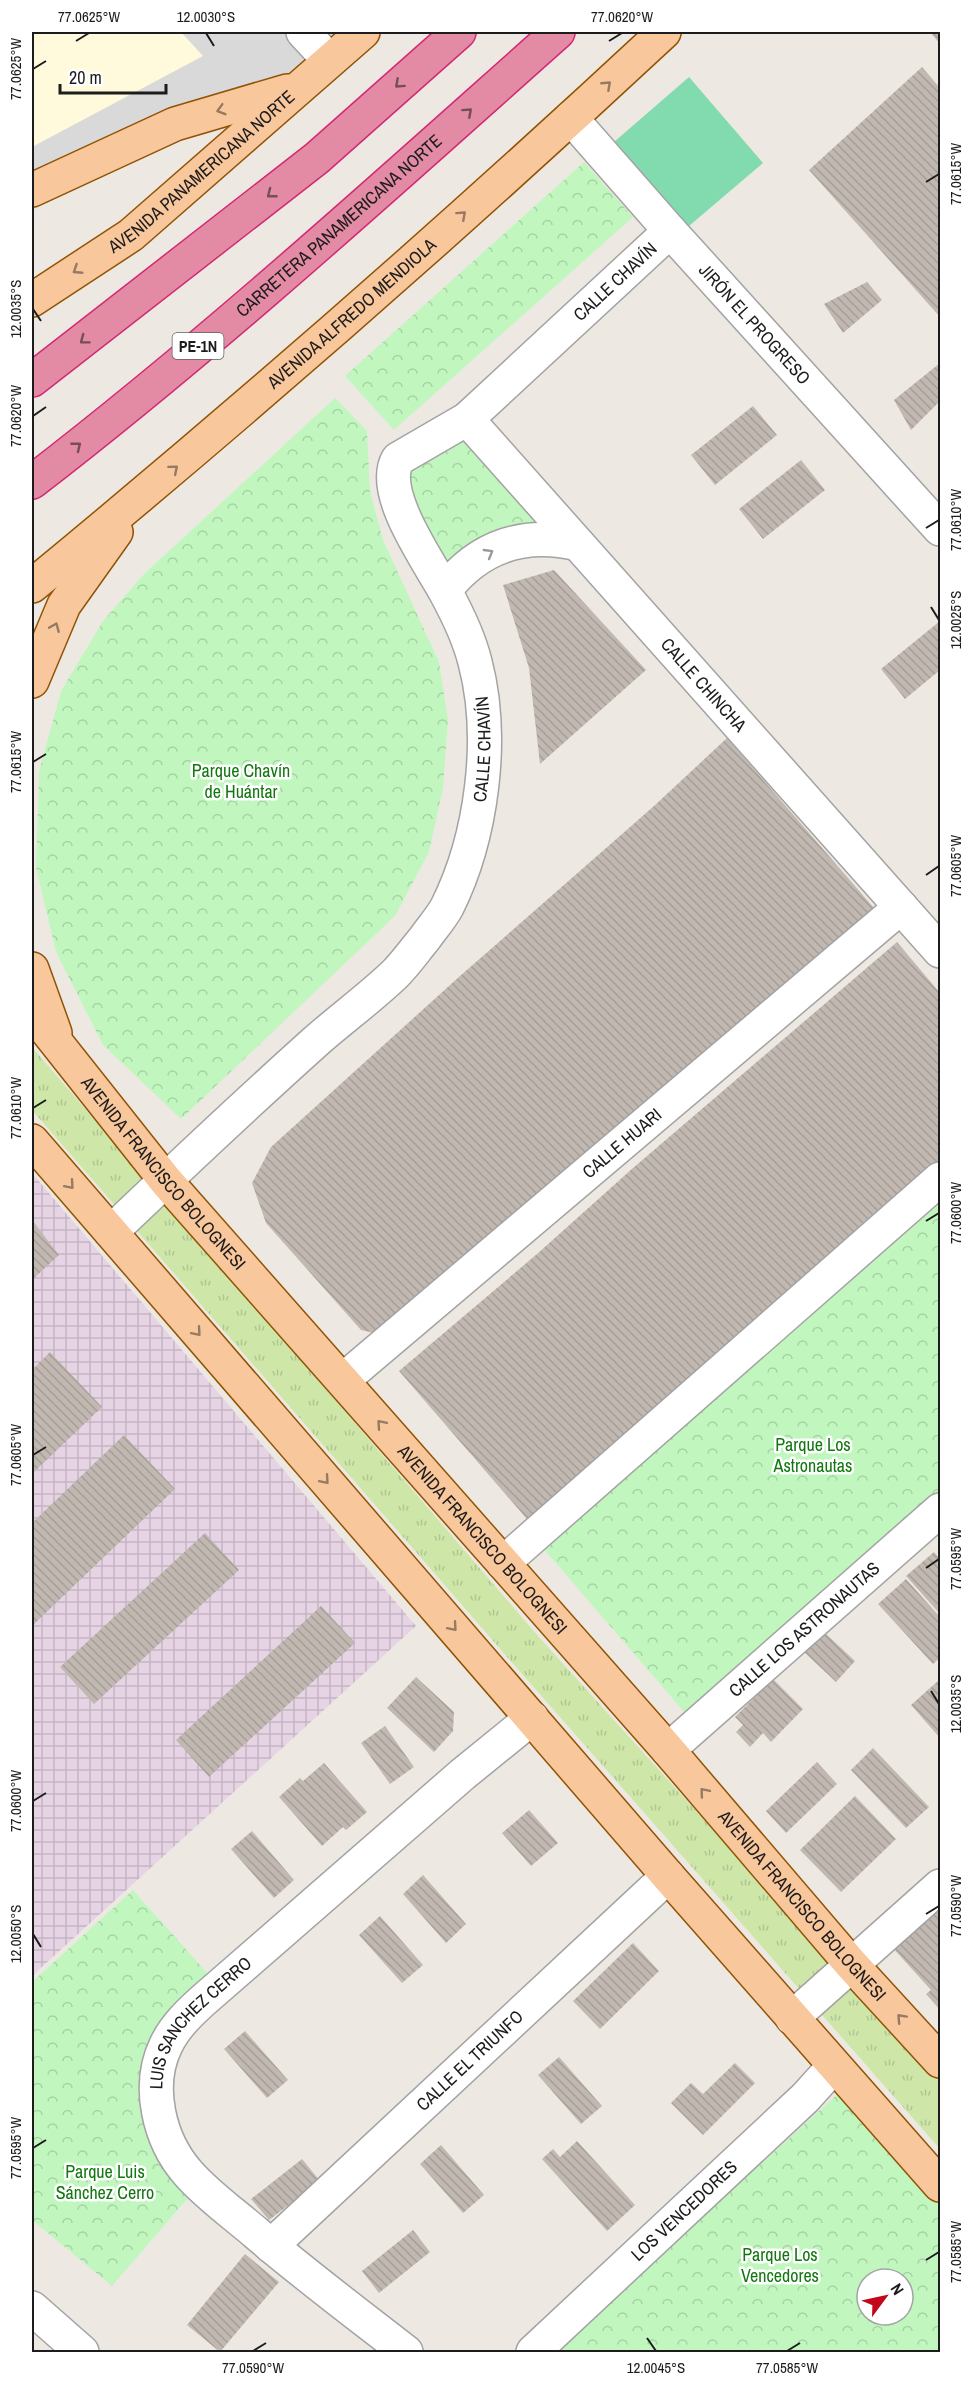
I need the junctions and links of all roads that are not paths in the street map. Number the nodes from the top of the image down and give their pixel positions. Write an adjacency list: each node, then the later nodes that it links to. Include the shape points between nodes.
1 (303, 32): 6 (street)
2 (363, 32): 6 (main road, AVENIDA PANAMERICANA NORTE)
3 (459, 32): 12 (highway, one-way to 12, via 317,158)
4 (558, 32): 14 (highway, CARRETERA PANAMERICANA NORTE / PE-1N, one-way to 4, via 362,207)
5 (664, 32): 8 (main road, AVENIDA ALFREDO MENDIOLA, one-way to 5)
6 (329, 60): 7 (main road, AVENIDA PANAMERICANA NORTE)
7 (297, 88): 9 (main road, one-way to 9, via 175,124); 11 (main road, AVENIDA PANAMERICANA NORTE, one-way to 11, via 131,235)
8 (572, 118): 10 (street, JIRÓN EL PROGRESO); 15 (main road, AVENIDA ALFREDO MENDIOLA, one-way to 8)
9 (32, 190)
10 (670, 231): 13 (street, CALLE CHAVÍN); 16 (street, JIRÓN EL PROGRESO)
11 (32, 300)
12 (32, 380)
13 (467, 418): 17 (street, CALLE CHINCHA); 19 (street, CALLE CHAVÍN, via 398,459 394,466 395,488 409,529)
14 (32, 482)
15 (146, 492): 18 (main road, AVENIDA ALFREDO MENDIOLA); 20 (main road, one-way to 15, via 64,605)
16 (940, 529)
17 (578, 544): 19 (street, one-way to 17, via 471,563 510,543 546,539); 21 (street, CALLE CHINCHA)
18 (32, 586)
19 (445, 590): 28 (street, CALLE CHAVÍN, via 476,664 483,749 477,826 449,901 395,974 315,1042)
20 (32, 681)
21 (901, 907): 22 (street, CALLE CHINCHA); 30 (street, CALLE HUARI)
22 (940, 951)
23 (32, 969): 25 (main road)
24 (32, 1012): 25 (main road, AVENIDA FRANCISCO BOLOGNESI)
25 (62, 1051): 28 (main road, AVENIDA FRANCISCO BOLOGNESI)
26 (32, 1141): 29 (main road, one-way to 29)
27 (940, 1179): 32 (street)
28 (166, 1181): 29 (street, CALLE CHAVÍN); 30 (main road, AVENIDA FRANCISCO BOLOGNESI)
29 (111, 1233): 33 (main road, one-way to 33)
30 (343, 1380): 32 (main road, AVENIDA FRANCISCO BOLOGNESI, one-way to 30)
31 (940, 1510): 34 (street, CALLE LOS ASTRONAUTAS)
32 (503, 1563): 34 (main road, AVENIDA FRANCISCO BOLOGNESI)
33 (532, 1718): 35 (main road); 42 (street, LUIS SANCHEZ CERRO, via 207,1997 167,2044 161,2057 156,2093 170,2146 188,2174)
34 (668, 1749): 37 (main road, AVENIDA FRANCISCO BOLOGNESI, one-way to 34)
35 (668, 1876): 38 (main road); 42 (street, CALLE EL TRIUNFO)
36 (940, 1886): 37 (street)
37 (851, 1965): 38 (street); 39 (main road, AVENIDA FRANCISCO BOLOGNESI, one-way to 37)
38 (792, 2018): 40 (main road)
39 (940, 2061)
40 (834, 2066): 41 (main road); 46 (street, LOS VENCEDORES, via 805,2098)
41 (940, 2184)
42 (271, 2246): 45 (street, LUIS SANCHEZ CERRO)
43 (32, 2308): 44 (street)
44 (82, 2352)
45 (406, 2352)
46 (532, 2352)

